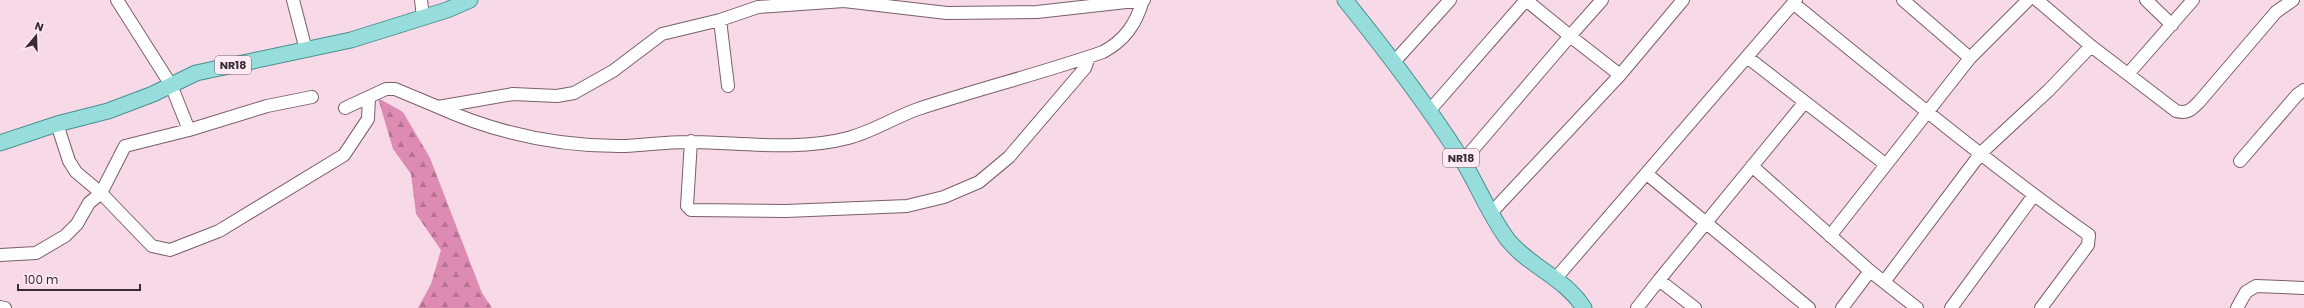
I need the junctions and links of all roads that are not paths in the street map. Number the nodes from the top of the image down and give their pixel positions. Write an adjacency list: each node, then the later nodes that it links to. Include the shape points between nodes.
1 (117, 0): 31 (street)
2 (292, 0): 24 (street)
3 (422, 0): 19 (street)
4 (470, 0): 19 (main road, NR18)
5 (1143, 0): 20 (street, via 1037,12 947,13 844,1 758,7); 25 (street, via 1138,18 1117,44)
6 (1345, 0): 28 (main road, NR18)
7 (1450, 0): 28 (street)
8 (1526, 0): 22 (street); 39 (street)
9 (1602, 0): 22 (street)
10 (1682, 0): 30 (street)
11 (1903, 0): 27 (street)
12 (2028, 0): 18 (street)
13 (2037, 0): 23 (street)
14 (2146, 0): 21 (street)
15 (2193, 0): 21 (street)
16 (2293, 0): 29 (street, via 2276,12 2189,112 2176,111)
17 (1794, 1): 26 (street); 40 (street)
18 (2014, 4): 27 (street)
19 (423, 17): 24 (main road, NR18, via 351,40)
20 (720, 20): 32 (street); 37 (street, via 662,34 613,71 574,93 557,96 512,94)
21 (2172, 25): 29 (street)
22 (1570, 36): 30 (street); 46 (street)
23 (2091, 46): 29 (street); 45 (street)
24 (306, 50): 31 (main road, NR18, via 211,69)
25 (1089, 57): 43 (street, via 917,110 849,138 810,144); 43 (street, via 1085,68 1028,137 979,182 944,197 907,206 786,211 691,210 687,206)
26 (1747, 57): 36 (street); 50 (street)
27 (1970, 58): 40 (street)
28 (1394, 62): 39 (main road, NR18)
29 (2128, 74)
30 (1620, 75): 53 (street)
31 (171, 85): 41 (main road, NR18, via 108,111); 42 (street)
32 (728, 86)
33 (2304, 90): 47 (street)
34 (312, 97): 42 (street, via 267,106)
35 (369, 97): 37 (street, via 381,90 395,89); 38 (street); 51 (street, via 368,119 344,155 220,231 174,249 152,246)
36 (1804, 103): 48 (street); 49 (street)
37 (438, 107): 43 (street, via 496,128 571,144 624,146)
38 (345, 108)
39 (1430, 110): 46 (main road, NR18)
40 (1927, 112): 45 (street); 48 (street)
41 (57, 124): 44 (main road, NR18); 51 (street, via 73,167)
42 (189, 130): 51 (street, via 126,146)
43 (691, 142)
44 (0, 143)
45 (1981, 154): 52 (street); 60 (street)
46 (1463, 161): 53 (main road, NR18)
47 (2240, 161)
48 (1885, 164): 55 (street)
49 (1752, 166): 54 (street); 55 (street)
50 (1647, 174): 54 (street); 58 (street)
51 (101, 193): 56 (street, via 86,207 77,224 50,247 36,253)
52 (2034, 195): 63 (street, via 2089,235 2090,239); 71 (street)
53 (1491, 213): 58 (main road, NR18, via 1508,239 1525,257)
54 (1706, 224): 59 (street); 68 (street)
55 (1830, 236): 57 (street)
56 (0, 255)
57 (1870, 271): 60 (street); 69 (street)
58 (1556, 278): 65 (main road, NR18)
59 (1659, 280): 66 (street); 67 (street)
60 (1884, 282): 70 (street)
61 (2304, 288): 72 (street, via 2256,286 2246,292)
62 (0, 306): 64 (street)
63 (2045, 306)
64 (5, 308)
65 (1584, 308)
66 (1637, 308)
67 (1695, 308)
68 (1809, 308)
69 (1842, 308)
70 (1917, 308)
71 (1950, 308)
72 (2237, 308)

